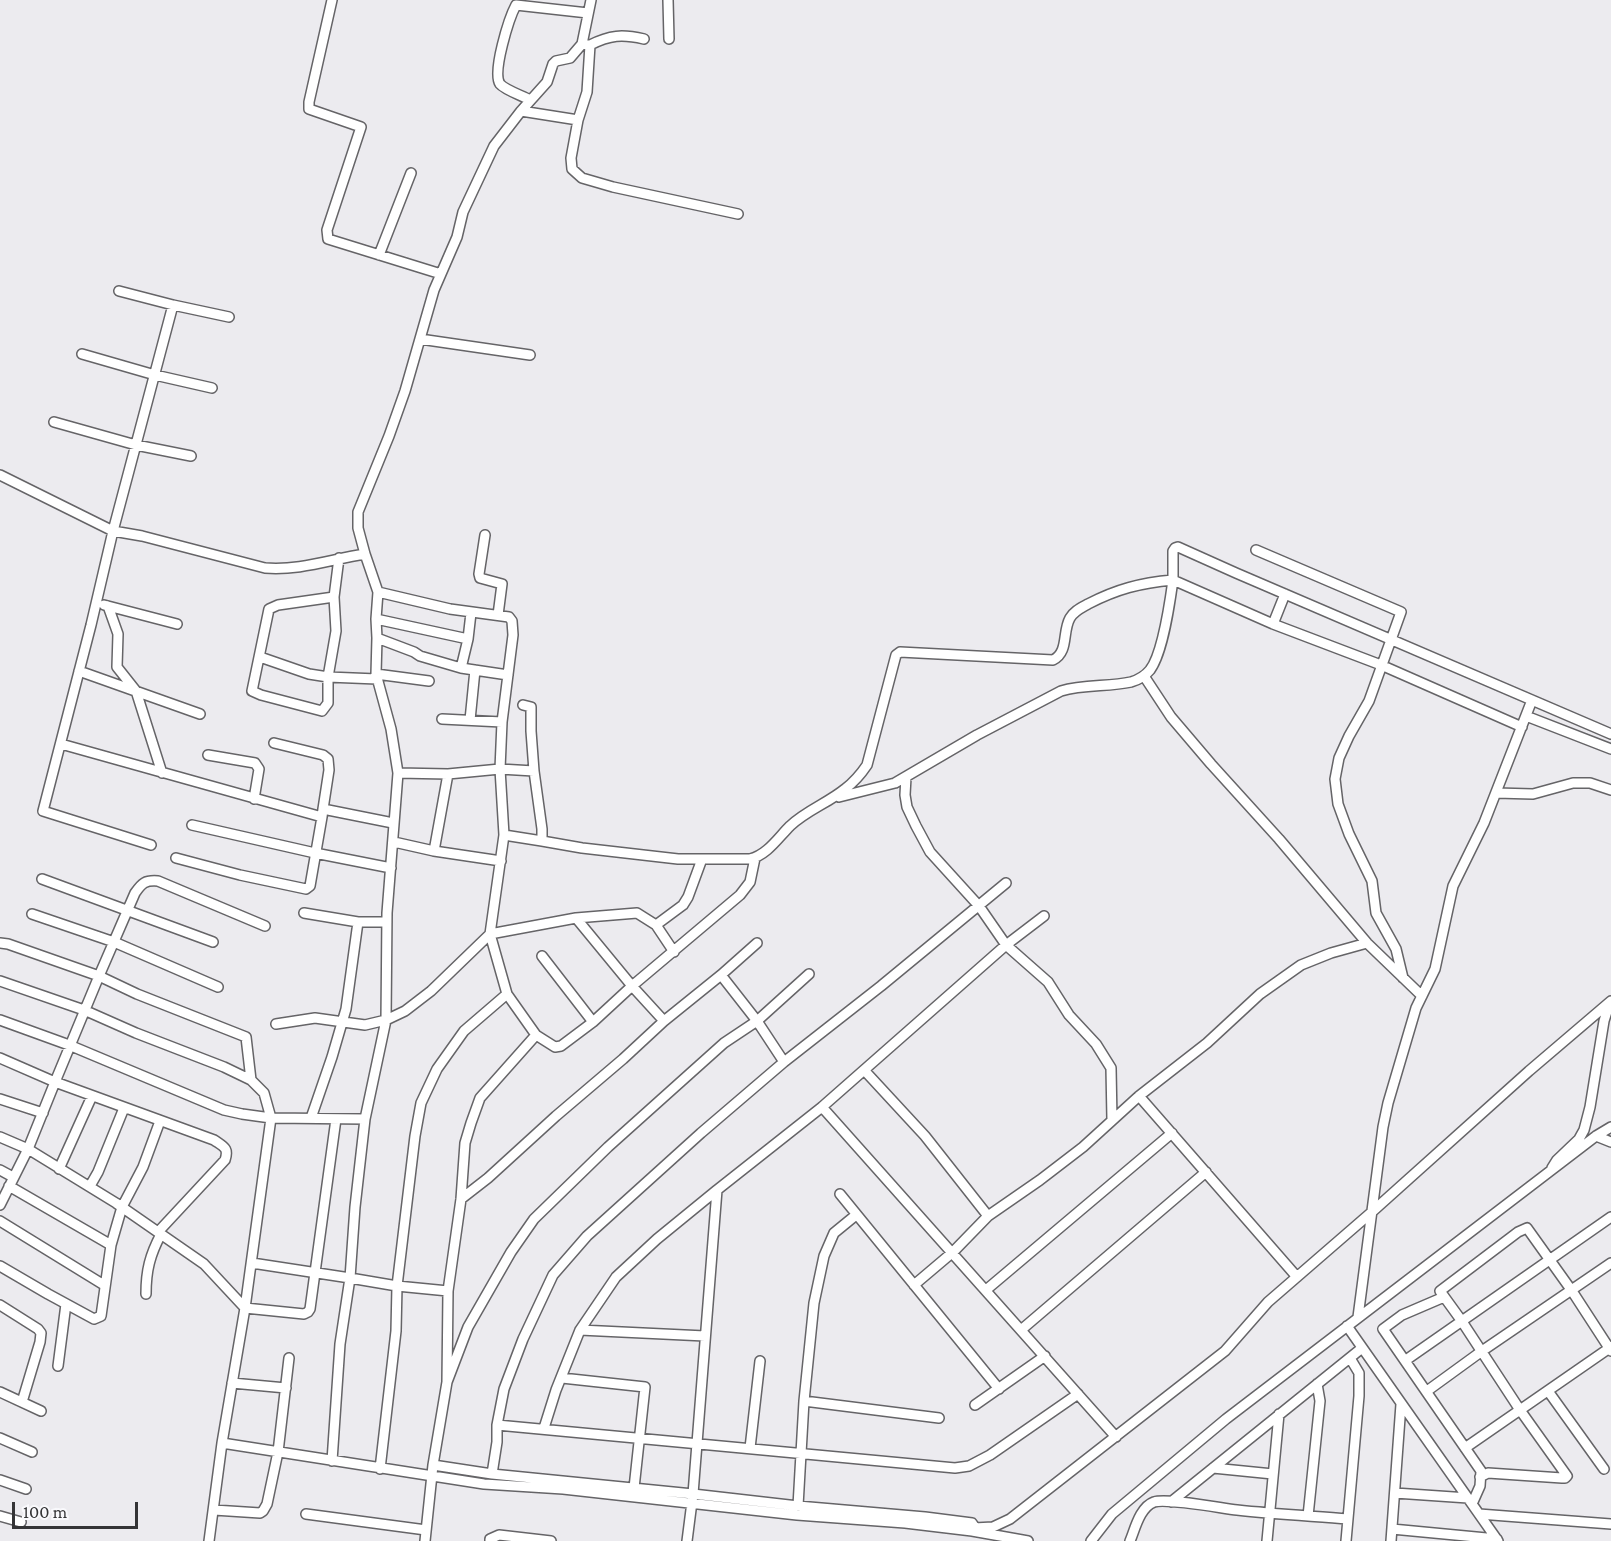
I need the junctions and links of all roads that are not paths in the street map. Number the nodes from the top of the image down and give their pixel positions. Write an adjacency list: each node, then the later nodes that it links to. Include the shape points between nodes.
1 (332, 0): 13 (street, via 309,109 361,127 327,230 328,239)
2 (591, 0): 4 (street)
3 (668, 0): 6 (street)
4 (588, 13): 7 (street); 8 (street, via 516,5 497,77 501,85)
5 (644, 39): 7 (street, via 623,35)
6 (669, 39)
7 (586, 45): 8 (street, via 570,58 556,61 547,82); 10 (street, via 587,92)
8 (530, 100): 9 (street)
9 (520, 111): 10 (street); 14 (street, via 494,146 463,212)
10 (578, 120): 12 (street, via 571,158 572,169 582,178)
11 (411, 173): 13 (street)
12 (738, 214)
13 (380, 255): 14 (street)
14 (441, 274): 18 (street)
15 (119, 291): 16 (street)
16 (173, 305): 17 (street); 21 (street)
17 (228, 317)
18 (420, 339): 20 (street); 30 (street, via 393,427 358,512)
19 (82, 354): 21 (street)
20 (530, 355)
21 (154, 375): 22 (street); 24 (street)
22 (212, 388)
23 (54, 422): 24 (street)
24 (136, 445): 25 (street); 27 (street)
25 (191, 456)
26 (0, 475): 27 (street)
27 (113, 531): 31 (street, via 265,568 294,568); 36 (street)
28 (485, 536): 39 (street, via 479,574 480,578 502,584)
29 (1256, 550): 45 (street, via 1401,612)
30 (365, 554): 31 (street); 33 (street)
31 (339, 558): 35 (street)
32 (1173, 580): 34 (street, via 1173,551 1178,547); 42 (street); 52 (street, via 1158,652); 79 (street, via 1115,591 1075,612 1068,621 1063,651 1053,660 900,651 867,765 844,790)
33 (378, 592): 38 (street); 40 (street)
34 (1284, 594): 42 (street); 45 (street)
35 (334, 597): 46 (street, via 269,609); 53 (street, via 336,631)
36 (96, 603): 37 (street); 50 (street)
37 (108, 606): 41 (street); 56 (street, via 118,634 117,667)
38 (471, 613): 39 (street); 44 (street)
39 (498, 615): 51 (street, via 512,621)
40 (376, 619): 43 (street); 44 (street)
41 (177, 624)
42 (1273, 624): 47 (street)
43 (377, 638): 48 (street); 54 (street)
44 (468, 639): 48 (street)
45 (1392, 639): 47 (street); 57 (street)
46 (260, 657): 53 (street); 53 (street, via 252,691 261,695 322,711 328,703)
47 (1381, 665): 64 (street); 118 (street, via 1369,701 1339,758 1335,779 1338,804 1372,881 1376,913 1396,950)
48 (461, 668): 49 (street)
49 (475, 670): 51 (street); 62 (street)
50 (79, 671): 56 (street); 67 (street)
51 (508, 675): 63 (street)
52 (1144, 676): 75 (street, via 1132,682 1061,691); 110 (street, via 1171,717)
53 (328, 677): 54 (street)
54 (376, 677): 55 (street); 73 (street, via 391,729)
55 (429, 681)
56 (136, 691): 59 (street); 72 (street)
57 (1532, 700): 60 (street); 65 (street)
58 (523, 705): 71 (street, via 531,707)
59 (200, 714)
60 (1526, 716): 64 (street); 68 (street)
61 (442, 719): 62 (street)
62 (470, 720): 63 (street)
63 (502, 722): 70 (street)
64 (1522, 727): 77 (street)
65 (1611, 734)
66 (274, 742): 80 (street, via 328,759)
67 (61, 744): 72 (street); 86 (street, via 43,812)
68 (1611, 749)
69 (208, 754): 78 (street, via 258,765)
70 (500, 769): 71 (street); 74 (street); 83 (street)
71 (534, 771): 84 (street)
72 (162, 773): 78 (street)
73 (398, 773): 74 (street); 81 (street)
74 (448, 774): 87 (street)
75 (906, 777): 79 (street); 96 (street, via 907,807 930,852)
76 (1611, 790): 77 (street, via 1590,783 1573,783 1533,794)
77 (1496, 793): 123 (street, via 1453,886 1435,969)
78 (254, 799): 80 (street)
79 (828, 800): 90 (street, via 788,828)
80 (322, 813): 81 (street); 88 (street)
81 (393, 823): 85 (street)
82 (192, 825): 88 (street)
83 (504, 835): 84 (street); 92 (street)
84 (542, 841): 91 (street)
85 (393, 842): 87 (street); 93 (street)
86 (151, 845)
87 (434, 851): 92 (street)
88 (315, 853): 89 (street, via 310,886 306,889); 93 (street)
89 (177, 858)
90 (756, 858): 91 (street); 113 (street, via 750,882 740,895)
91 (702, 859): 105 (street, via 688,897)
92 (501, 861): 106 (street)
93 (391, 868): 103 (street)
94 (42, 879): 97 (street)
95 (1006, 883): 96 (street)
96 (978, 906): 112 (street); 136 (street)
97 (128, 911): 104 (street, via 142,883 158,881); 107 (street); 108 (street)
98 (32, 914): 107 (street)
99 (304, 914): 102 (street)
100 (1044, 916): 112 (street)
101 (576, 918): 105 (street, via 637,913); 106 (street); 120 (street)
102 (358, 922): 103 (street); 130 (street)
103 (387, 922): 127 (street)
104 (265, 926)
105 (656, 926): 113 (street)
106 (490, 934): 122 (street); 127 (street, via 431,991)
107 (114, 942): 117 (street); 121 (street)
108 (213, 942)
109 (757, 943): 116 (street)
110 (1367, 943): 118 (street); 141 (street, via 1301,965 1260,994 1207,1043)
111 (0, 944): 117 (street)
112 (1006, 945): 137 (street); 150 (street, via 1048,982 1069,1015 1108,1061)
113 (674, 952): 120 (street)
114 (542, 956): 131 (street)
115 (809, 974): 129 (street)
116 (721, 975): 128 (street); 129 (street)
117 (99, 976): 125 (street); 138 (street, via 246,1037)
118 (1403, 978): 123 (street)
119 (0, 981): 125 (street)
120 (632, 986): 128 (street); 131 (street)
121 (218, 987)
122 (507, 994): 133 (street); 186 (street, via 464,1031 437,1069 421,1103)
123 (1422, 996): 169 (street, via 1388,1103)
124 (1611, 1001): 161 (street, via 1606,1010 1584,1130); 169 (street)
125 (84, 1010): 134 (street); 138 (street)
126 (0, 1020): 134 (street)
127 (386, 1020): 130 (street, via 365,1025); 149 (street)
128 (664, 1021): 166 (street)
129 (757, 1021): 136 (street); 211 (street, via 715,1051 534,1219 468,1327)
130 (342, 1022): 132 (street, via 315,1018); 147 (street)
131 (593, 1022): 133 (street, via 561,1046 555,1047)
132 (276, 1024)
133 (536, 1035): 166 (street, via 480,1098 465,1143)
134 (69, 1045): 139 (street); 146 (street, via 224,1110)
135 (0, 1058): 139 (street)
136 (784, 1062): 228 (street, via 587,1236 554,1275 523,1339 504,1389)
137 (864, 1070): 143 (street); 171 (street, via 924,1136)
138 (251, 1080): 146 (street, via 264,1094)
139 (55, 1082): 140 (street); 145 (street)
140 (92, 1096): 144 (street); 158 (street)
141 (1139, 1096): 150 (street); 153 (street)
142 (0, 1099): 145 (street)
143 (822, 1107): 164 (street); 176 (street)
144 (124, 1108): 151 (street); 163 (street)
145 (43, 1113): 157 (street)
146 (271, 1118): 147 (street); 178 (street)
147 (311, 1118): 148 (street)
148 (336, 1119): 149 (street); 181 (street)
149 (365, 1119): 183 (street)
150 (1112, 1120): 171 (street, via 1083,1147)
151 (160, 1121): 168 (street, via 143,1167); 174 (street, via 214,1140 228,1153)
152 (1611, 1127): 154 (street)
153 (1172, 1133): 160 (street); 187 (street)
154 (1596, 1136): 156 (street); 161 (street)
155 (0, 1137): 157 (street)
156 (1611, 1142)
157 (28, 1149): 158 (street); 162 (street)
158 (59, 1169): 163 (street)
159 (0, 1170): 162 (street)
160 (1206, 1172): 182 (street); 199 (street)
161 (1547, 1175): 195 (street)
162 (11, 1182): 167 (street); 175 (street)
163 (90, 1186): 168 (street)
164 (717, 1190): 198 (street, via 616,1277); 200 (street)
165 (840, 1194): 170 (street)
166 (461, 1199): 188 (street)
167 (0, 1205)
168 (122, 1207): 174 (street); 175 (street)
169 (1373, 1211): 182 (street); 195 (street)
170 (856, 1215): 185 (street); 220 (street, via 834,1233 824,1256 814,1303)
171 (988, 1216): 176 (street)
172 (1611, 1217): 177 (street)
173 (0, 1221): 184 (street)
174 (159, 1233): 190 (street, via 149,1261); 194 (street, via 204,1264)
175 (111, 1245): 184 (street)
176 (953, 1252): 185 (street); 187 (street)
177 (1550, 1260): 189 (street); 191 (street, via 1527,1228 1523,1228 1440,1291); 196 (street)
178 (252, 1263): 181 (street); 194 (street)
179 (1611, 1263): 189 (street)
180 (0, 1266): 192 (street)
181 (315, 1272): 183 (street); 194 (street, via 308,1312)
182 (1297, 1277): 230 (street, via 1268,1302 1225,1351)
183 (350, 1278): 186 (street); 240 (street, via 340,1344)
184 (104, 1285): 192 (street, via 99,1318)
185 (914, 1285): 215 (street)
186 (397, 1286): 188 (street); 243 (street, via 396,1331)
187 (986, 1290): 199 (street)
188 (448, 1291): 211 (street)
189 (1572, 1291): 202 (street); 203 (street)
190 (146, 1294)
191 (1444, 1297): 196 (street); 207 (street, via 1402,1315 1383,1329)
192 (66, 1304): 209 (street)
193 (0, 1305): 221 (street, via 41,1333)
194 (245, 1308): 212 (street)
195 (1358, 1317): 197 (street)
196 (1461, 1320): 203 (street); 207 (street)
197 (1347, 1326): 201 (street); 276 (street, via 1112,1514)
198 (580, 1330): 200 (street); 210 (street)
199 (1021, 1330): 204 (street)
200 (705, 1336): 234 (street)
201 (1362, 1348): 206 (street); 222 (street)
202 (1610, 1349): 217 (street)
203 (1482, 1351): 216 (street); 224 (street)
204 (1045, 1356): 215 (street); 219 (street)
205 (289, 1358): 214 (street)
206 (1350, 1358): 213 (street); 263 (street, via 1359,1373 1359,1396)
207 (1406, 1360): 216 (street)
208 (760, 1361): 235 (street)
209 (58, 1366)
210 (562, 1378): 229 (street); 232 (street, via 645,1388)
211 (447, 1382): 241 (street)
212 (232, 1383): 214 (street); 233 (street)
213 (1317, 1384): 226 (street); 262 (street, via 1320,1401)
214 (285, 1388): 238 (street)
215 (999, 1389): 223 (street)
216 (1426, 1391): 236 (street)
217 (1548, 1391): 224 (street); 244 (street)
218 (0, 1392): 221 (street)
219 (1078, 1394): 230 (street); 239 (street, via 990,1455 962,1468)
220 (804, 1401): 227 (street); 239 (street)
221 (22, 1402): 225 (street)
222 (1401, 1404): 252 (street); 254 (street)
223 (975, 1405)
224 (1520, 1410): 236 (street); 248 (street, via 1566,1477 1488,1473)
225 (41, 1411)
226 (1279, 1414): 242 (street); 246 (street)
227 (939, 1418)
228 (497, 1425): 229 (street); 245 (street)
229 (544, 1428): 232 (street)
230 (1116, 1437): 266 (street, via 1010,1519 993,1527)
231 (0, 1438): 237 (street)
232 (639, 1439): 234 (street); 250 (street)
233 (222, 1443): 238 (street); 257 (street)
234 (696, 1444): 235 (street); 253 (street)
235 (750, 1448): 239 (street)
236 (1465, 1448): 248 (street, via 1481,1471)
237 (32, 1452)
238 (278, 1452): 240 (street); 257 (street, via 263,1511)
239 (801, 1453): 256 (street)
240 (332, 1461): 243 (street)
241 (432, 1465): 245 (street); 247 (street)
242 (1213, 1468): 246 (street); 255 (street)
243 (380, 1469): 247 (street)
244 (1604, 1469)
245 (492, 1474): 250 (street)
246 (1273, 1474): 258 (street)
247 (431, 1477): 253 (street); 268 (street)
248 (1480, 1477): 254 (street, via 1480,1486)
249 (0, 1480): 251 (street)
250 (634, 1488): 253 (street)
251 (26, 1489)
252 (1395, 1493): 254 (street); 267 (street)
253 (692, 1499): 256 (street); 266 (street, via 797,1515); 274 (street)
254 (1470, 1501): 260 (street)
255 (1171, 1502): 258 (street); 277 (street, via 1155,1502 1147,1507)
256 (798, 1506): 266 (street, via 969,1522)
257 (214, 1510): 270 (street)
258 (1269, 1513): 262 (street); 278 (street)
259 (306, 1514): 268 (street)
260 (1479, 1514): 265 (street); 269 (street)
261 (0, 1516): 264 (street)
262 (1308, 1516): 263 (street)
263 (1348, 1520): 279 (street)
264 (21, 1522)
265 (1611, 1524)
266 (973, 1529): 275 (street)
267 (1392, 1529): 269 (street); 280 (street)
268 (426, 1530): 271 (street)
269 (1497, 1540)
270 (209, 1541)
271 (425, 1541)
272 (490, 1541): 273 (street, via 499,1535)
273 (551, 1541)
274 (687, 1541)
275 (1028, 1541)
276 (1091, 1541)
277 (1130, 1541)
278 (1268, 1541)
279 (1346, 1541)
280 (1391, 1541)

